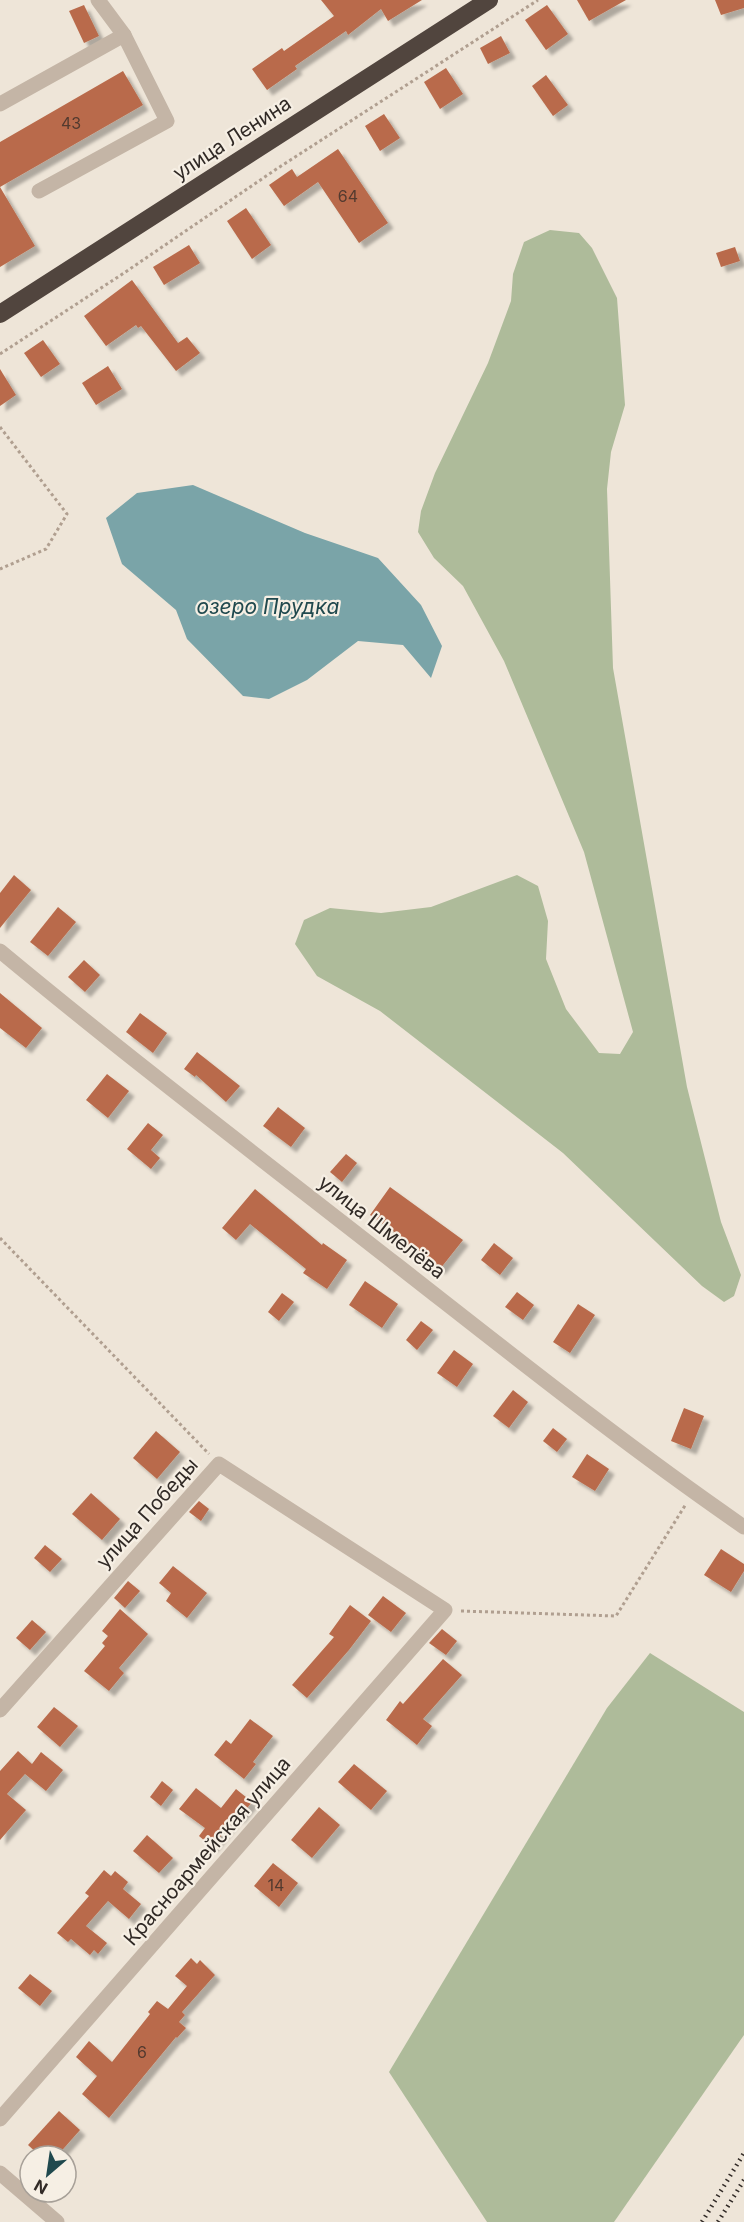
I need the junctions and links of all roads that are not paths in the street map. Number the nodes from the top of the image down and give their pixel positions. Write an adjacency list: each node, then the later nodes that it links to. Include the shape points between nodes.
1 (98, 0): 3 (street)
2 (489, 0): 6 (highway, улица Ленина)
3 (124, 35): 4 (street); 5 (street, via 168,121)
4 (0, 104)
5 (39, 191)
6 (0, 314)
7 (0, 951): 8 (street, улица Шмелёва, via 122,1051 542,1378)
8 (744, 1527)
9 (445, 1610): 10 (street, улица Победы, via 219,1464); 11 (street, Красноармейская улица)
10 (0, 1710)
11 (0, 2119)
12 (0, 2173): 13 (street)
13 (57, 2222)

